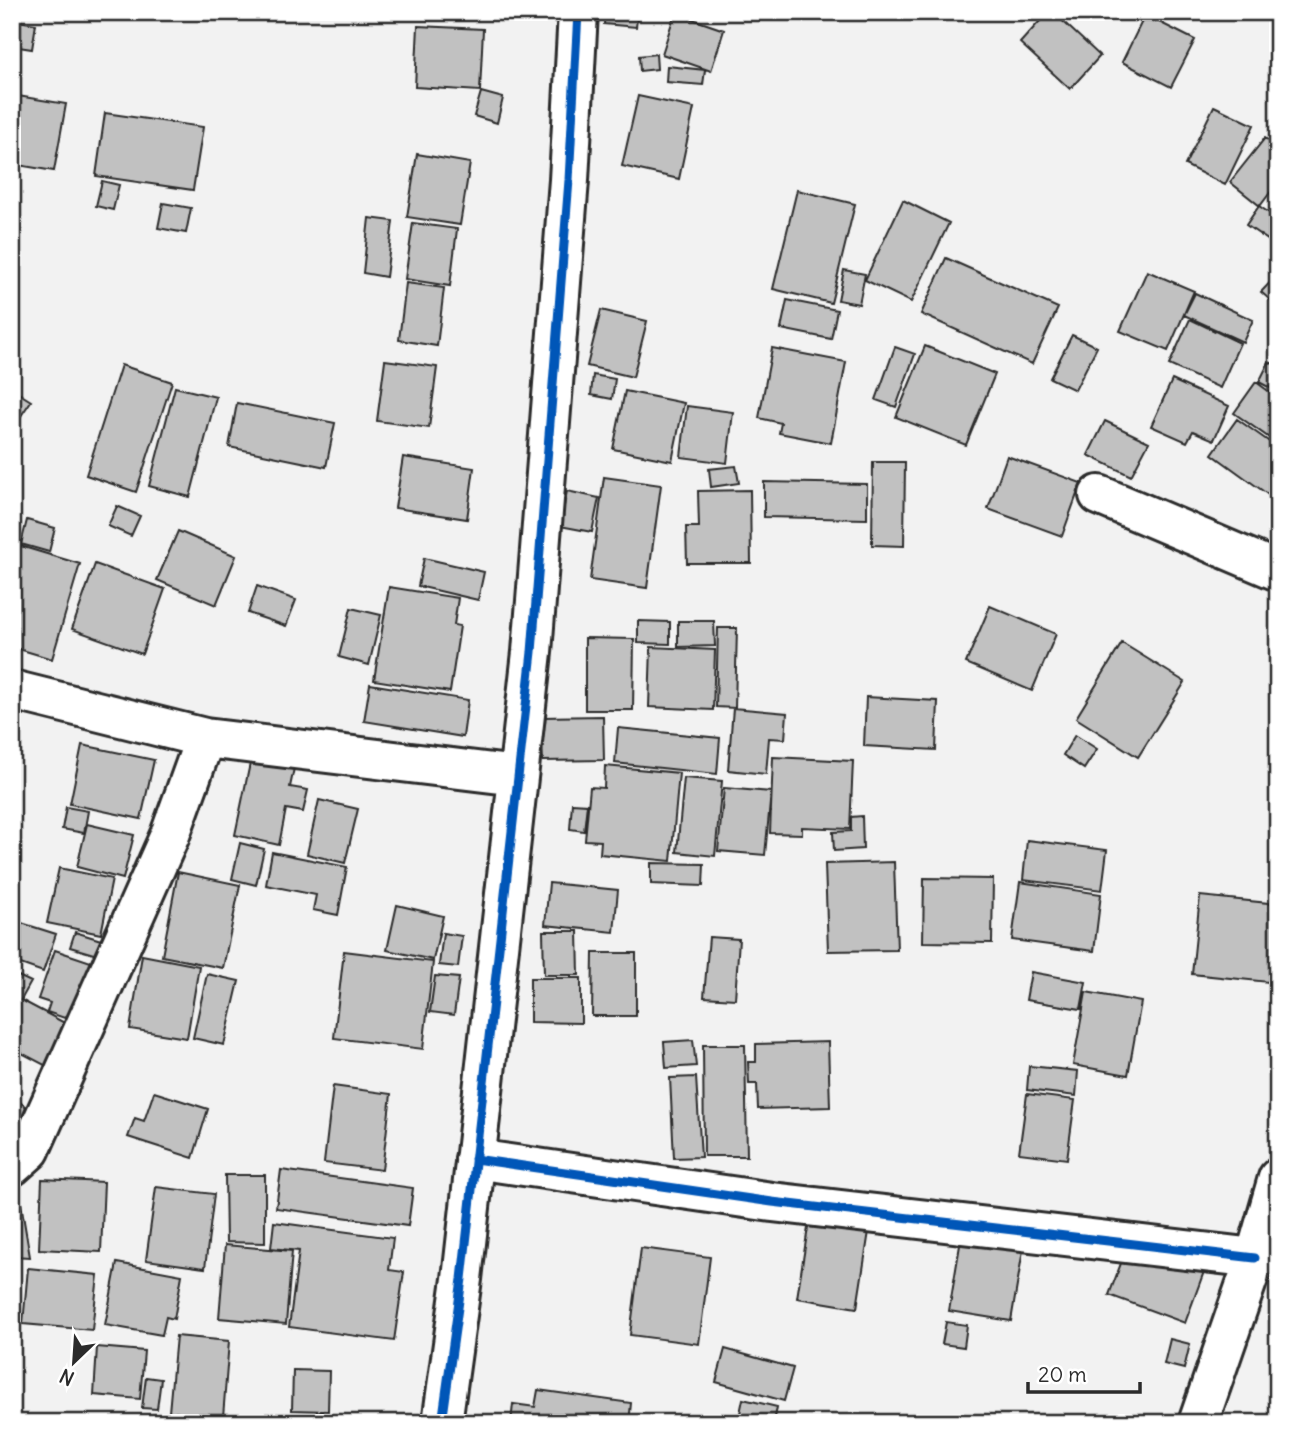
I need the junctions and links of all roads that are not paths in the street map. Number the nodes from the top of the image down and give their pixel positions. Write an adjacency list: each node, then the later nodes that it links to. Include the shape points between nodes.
1 (578, 12): 6 (street, via 532,652)
2 (1099, 495): 3 (street)
3 (1278, 571)
4 (12, 690): 5 (street)
5 (205, 738): 6 (street); 8 (street, via 170,835 30,1150)
6 (517, 776): 7 (street)
7 (475, 1159): 10 (street, via 786,1203); 11 (street)
8 (12, 1166)
9 (1278, 1178): 10 (street)
10 (1255, 1258): 12 (street)
11 (442, 1423)
12 (1198, 1423)

